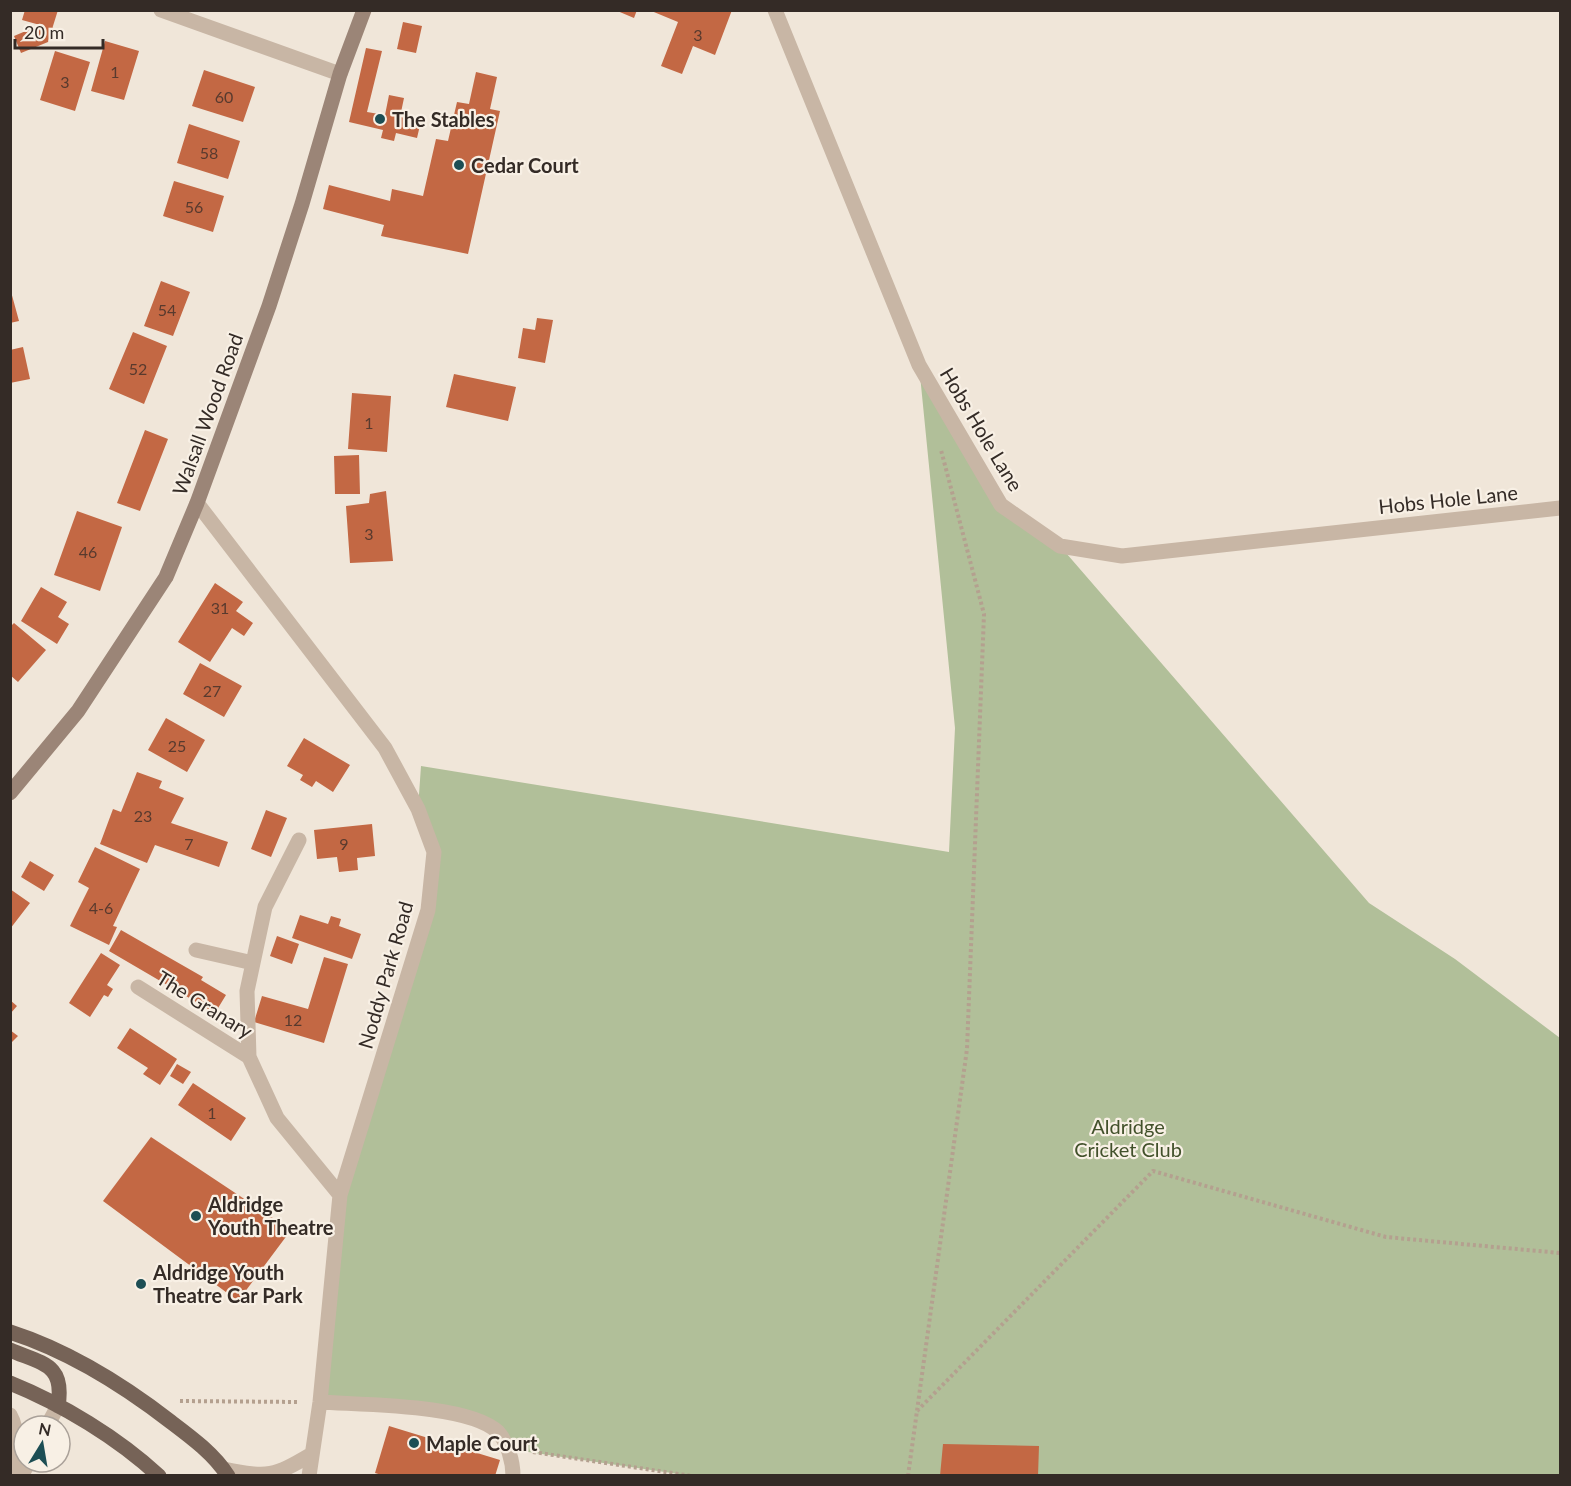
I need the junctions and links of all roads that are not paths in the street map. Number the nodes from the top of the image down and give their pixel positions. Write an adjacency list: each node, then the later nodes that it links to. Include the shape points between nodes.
1 (161, 10): 4 (street)
2 (364, 10): 4 (street, Walsall Wood Road)
3 (775, 10): 6 (street, Hobs Hole Lane, via 919,365 1001,505 1060,546 1122,556)
4 (340, 74): 5 (street, Walsall Wood Road, via 269,306)
5 (197, 503): 7 (street, Walsall Wood Road, via 166,577 78,711); 13 (street, Noddy Park Road, via 385,748 418,809 434,852 428,910)
6 (1560, 508)
7 (10, 793)
8 (300, 840): 10 (street, The Granary, via 266,907)
9 (196, 950): 10 (street, The Granary)
10 (253, 963): 12 (street, The Granary, via 247,991)
11 (138, 987): 12 (street, The Granary)
12 (249, 1057): 13 (street, The Granary, via 277,1118)
13 (340, 1195): 17 (street, Noddy Park Road)
14 (10, 1332): 22 (main road, via 80,1361 125,1388 191,1436)
15 (10, 1350): 18 (main road, via 51,1368 60,1391)
16 (10, 1383): 18 (main road)
17 (320, 1402): 21 (street, Noddy Park Road); 26 (street, via 448,1411 476,1420 498,1432 508,1449)
18 (58, 1406): 19 (street); 24 (main road, via 142,1460)
19 (54, 1414)
20 (10, 1415): 23 (street, via 17,1447)
21 (312, 1454): 22 (street, via 273,1474); 25 (street, Noddy Park Road)
22 (226, 1473)
23 (14, 1476)
24 (159, 1476)
25 (309, 1476)
26 (513, 1476)

